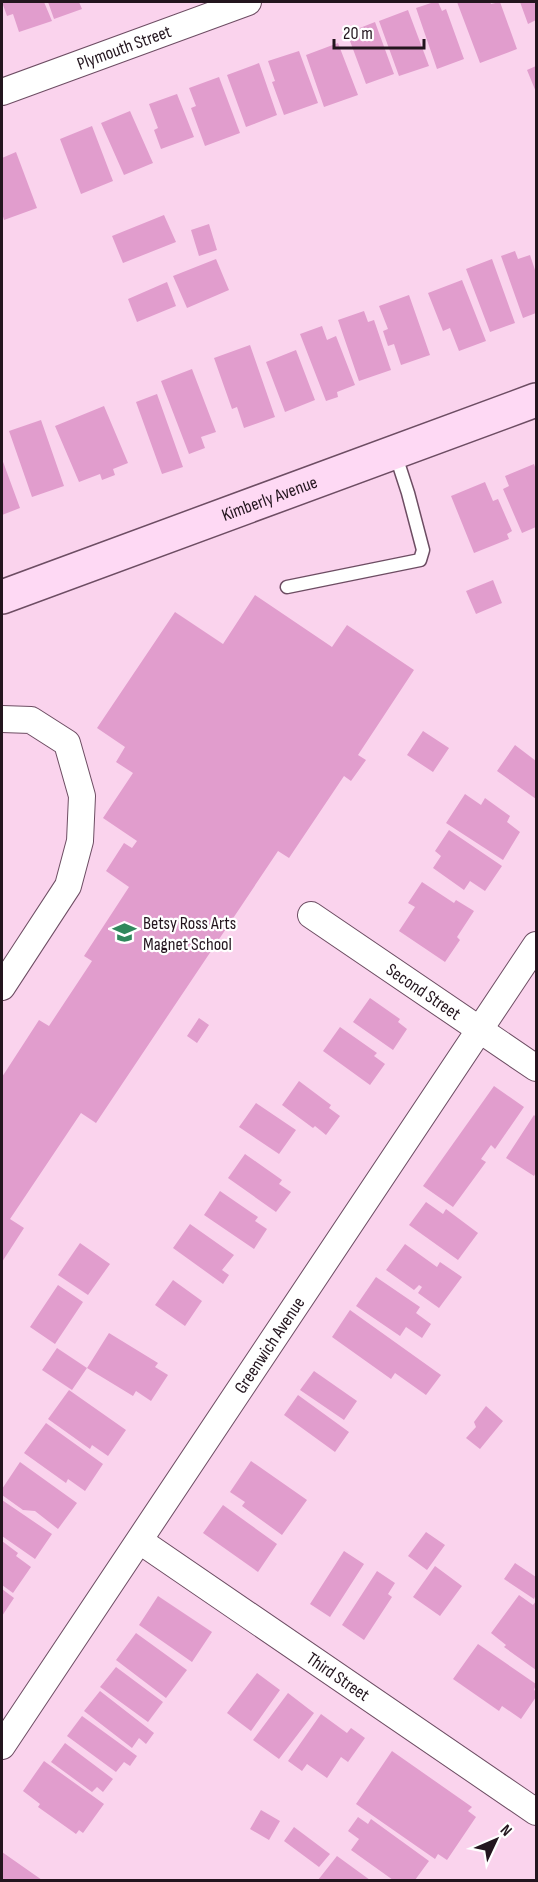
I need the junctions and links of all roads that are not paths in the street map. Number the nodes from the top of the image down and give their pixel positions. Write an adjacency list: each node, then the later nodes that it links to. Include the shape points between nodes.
1 (248, 2): 2 (street, Plymouth Street)
2 (2, 92)
3 (537, 400): 4 (main road, Kimberly Avenue)
4 (394, 452): 5 (lane, via 423,550 420,560); 6 (main road, Kimberly Avenue)
5 (287, 587)
6 (2, 597)
7 (2, 719): 10 (street, via 31,720 67,743 82,796 80,841 68,886)
8 (311, 915): 11 (street, Second Street)
9 (537, 945): 11 (street, Greenwich Avenue)
10 (2, 987)
11 (479, 1029): 12 (street, Second Street); 13 (street, Greenwich Avenue)
12 (537, 1068)
13 (140, 1541): 14 (street, Greenwich Avenue); 15 (street, Third Street)
14 (2, 1746)
15 (537, 1812)

